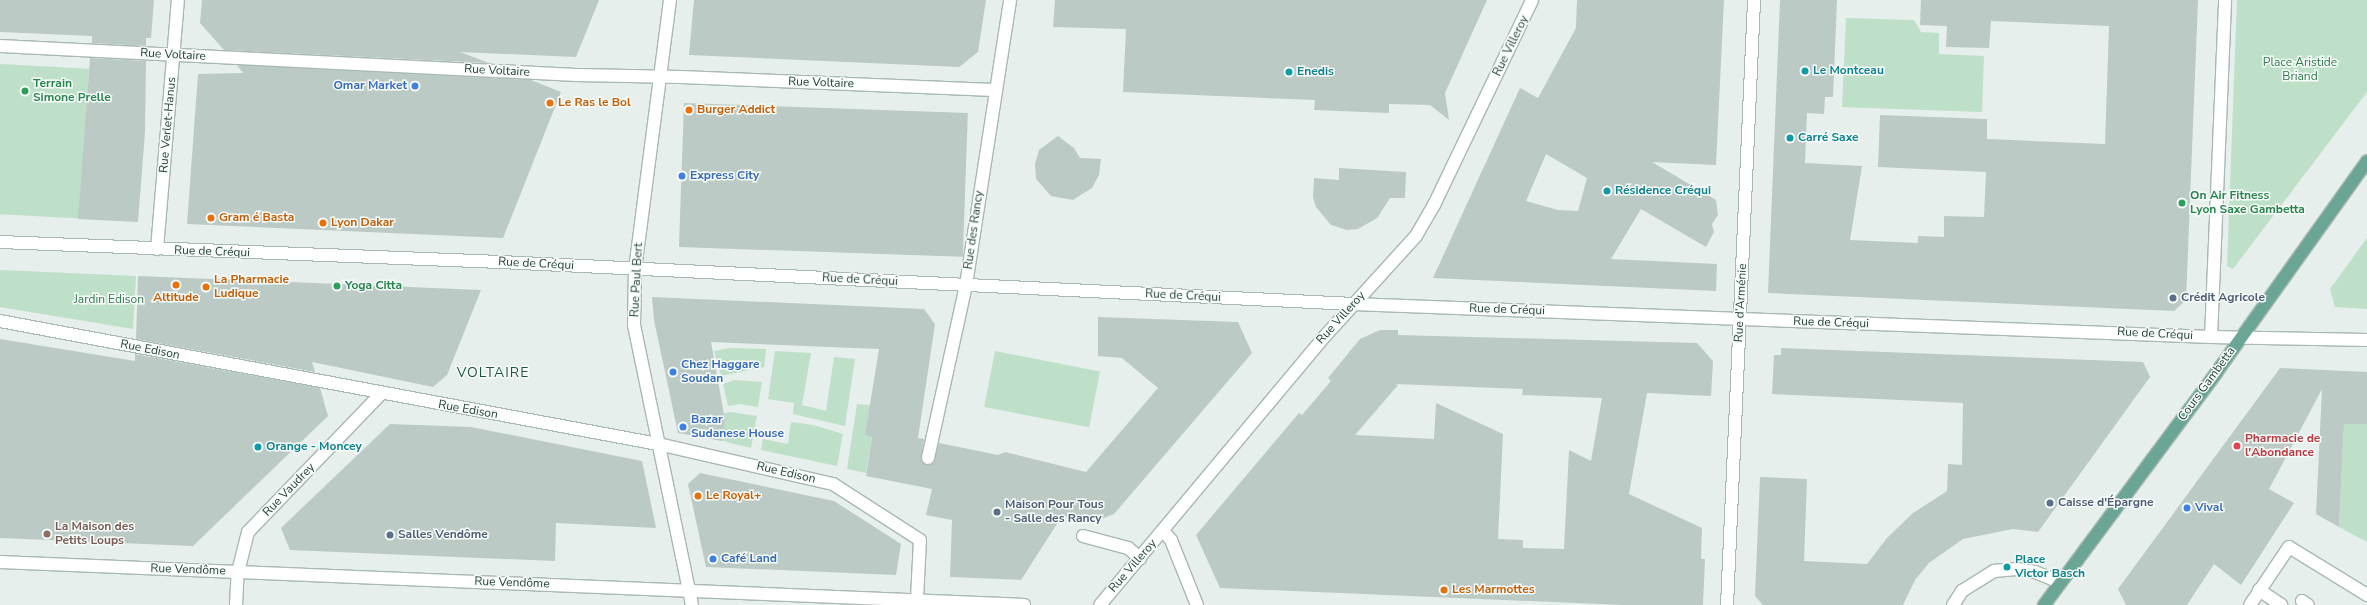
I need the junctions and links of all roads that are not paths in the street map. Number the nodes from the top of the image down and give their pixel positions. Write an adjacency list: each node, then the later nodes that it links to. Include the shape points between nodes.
1 (178, 0): 8 (street, Rue Verlet-Hanus)
2 (670, 0): 9 (street, Rue Paul Bert)
3 (1010, 0): 10 (street, Rue des Rancy)
4 (1532, 0): 16 (street, Rue Villeroy, via 1434,206 1416,236)
5 (1754, 0): 17 (street, Rue d’Arménie)
6 (2225, 0): 19 (street)
7 (0, 46): 8 (street, Rue Voltaire)
8 (174, 55): 9 (street, Rue Voltaire, via 576,75); 13 (street, Rue Verlet-Hanus)
9 (660, 76): 10 (street, Rue Voltaire); 14 (street, Rue Paul Bert)
10 (994, 90): 15 (street, Rue des Rancy)
11 (2367, 161): 20 (main road, Cours Gambetta)
12 (0, 242): 13 (street, Rue de Créqui)
13 (157, 249): 14 (street, Rue de Créqui)
14 (635, 269): 15 (street, Rue de Créqui); 23 (street, Rue Paul Bert, via 634,324)
15 (966, 285): 16 (street, Rue de Créqui); 24 (street, Rue des Rancy)
16 (1353, 304): 17 (street, Rue de Créqui); 25 (street, Rue Villeroy)
17 (1740, 319): 19 (street, Rue de Créqui); 40 (street, Rue d’Arménie)
18 (0, 321): 22 (street, Rue Edison)
19 (2211, 337): 20 (street, Rue de Créqui)
20 (2241, 338): 21 (street, Rue de Créqui); 30 (main road, Cours Gambetta)
21 (2367, 340)
22 (381, 394): 23 (street, Rue Edison); 29 (street, Rue Vaudrey, via 248,532)
23 (658, 444): 31 (street, Rue Paul Bert); 34 (street, Rue Edison, via 834,484 920,540)
24 (928, 458)
25 (1163, 530): 27 (street, Rue Villeroy); 39 (street, via 1172,544)
26 (1083, 536): 27 (street, via 1128,548)
27 (1140, 558): 38 (street, Rue Villeroy)
28 (0, 562): 29 (street, Rue Vendôme)
29 (238, 572): 31 (street, Rue Vendôme); 35 (street, Rue Vaudrey)
30 (2060, 582): 41 (street, via 2035,572 2018,569 1994,571 1962,591); 42 (main road, Cours Gambetta)
31 (689, 590): 34 (street, Rue Vendôme); 36 (street, Rue Paul Bert)
32 (2259, 590): 33 (street, via 2289,547); 43 (street); 44 (street)
33 (2367, 595)
34 (916, 600): 37 (street, Rue Vendôme)
35 (236, 605)
36 (692, 605)
37 (1024, 605)
38 (1100, 605)
39 (1197, 605)
40 (1727, 605)
41 (1953, 605)
42 (2044, 605)
43 (2250, 605)
44 (2281, 605)

